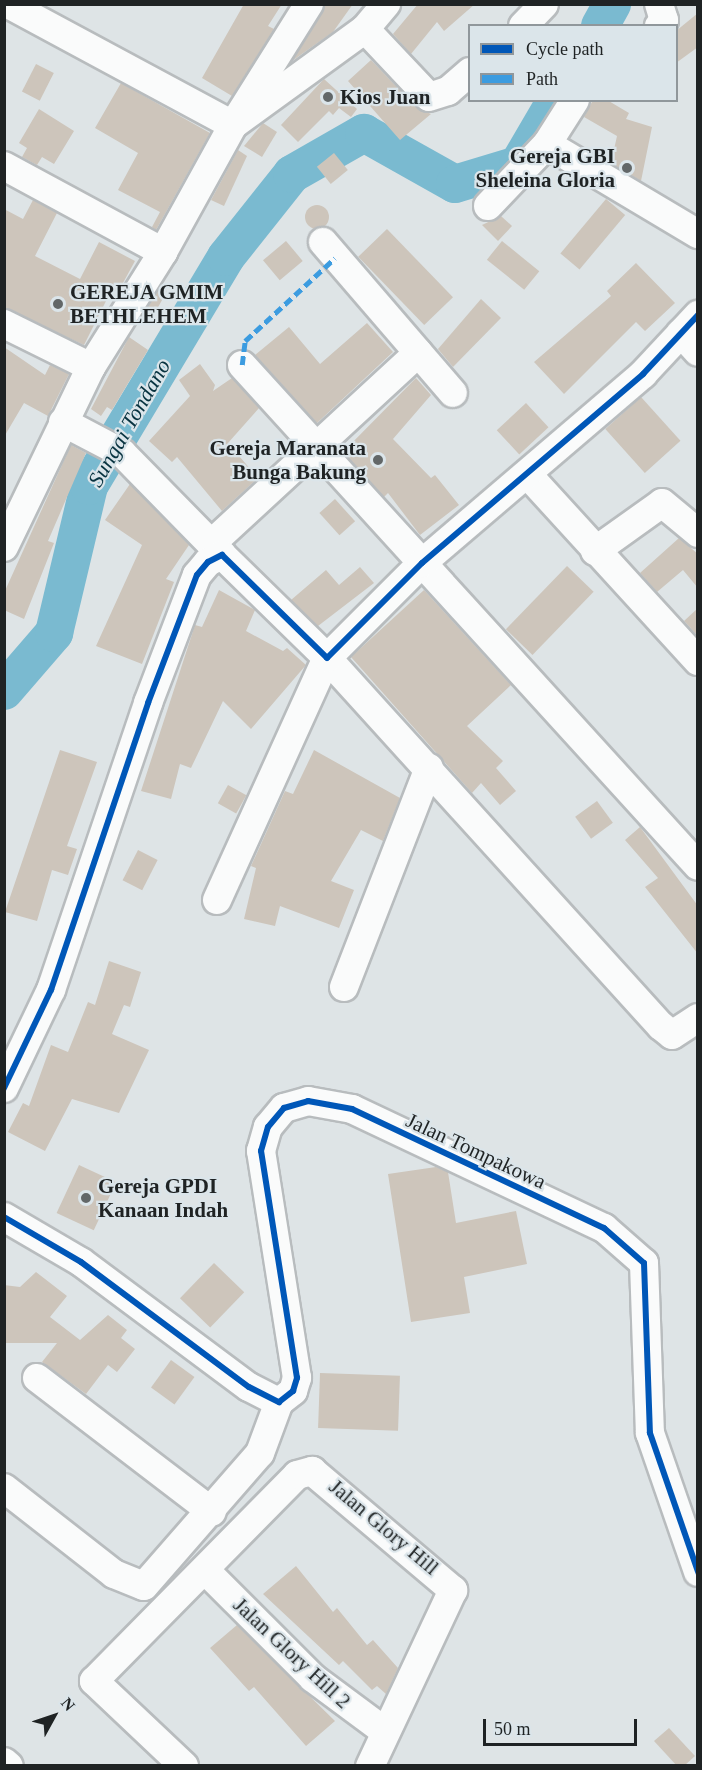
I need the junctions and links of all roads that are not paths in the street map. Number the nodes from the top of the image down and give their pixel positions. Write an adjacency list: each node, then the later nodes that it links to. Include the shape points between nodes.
1 (8, 4): 11 (street)
2 (309, 4): 11 (street)
3 (386, 4): 8 (street)
4 (544, 4): 6 (street)
5 (659, 4): 7 (street, via 664,20)
6 (525, 24)
7 (661, 24)
8 (365, 29): 9 (street, via 429,97 448,91); 11 (street)
9 (468, 74)
10 (574, 102): 12 (street)
11 (233, 125): 17 (street)
12 (547, 144): 14 (street); 15 (street)
13 (4, 166): 17 (street)
14 (488, 206)
15 (698, 234)
16 (323, 242): 20 (street)
17 (163, 252): 22 (street)
18 (4, 324): 22 (street)
19 (692, 333): 26 (street)
20 (418, 353): 23 (street); 25 (street)
21 (242, 365): 25 (street)
22 (91, 367): 24 (street)
23 (453, 393)
24 (74, 427): 27 (street); 30 (street, via 122,453)
25 (311, 447): 30 (street); 32 (street)
26 (528, 475): 31 (street); 32 (street)
27 (14, 493): 29 (street)
28 (698, 533): 31 (street, via 662,503)
29 (4, 547)
30 (217, 550): 33 (street); 40 (street, via 197,574 51,990)
31 (595, 551): 34 (street)
32 (422, 563): 33 (street); 36 (street)
33 (327, 658): 35 (street); 37 (street)
34 (698, 661)
35 (429, 768): 38 (street); 39 (street, via 661,1026 672,1035)
36 (698, 866)
37 (217, 900)
38 (344, 987)
39 (698, 1018)
40 (4, 1088)
41 (4, 1217): 43 (street, via 81,1262 249,1387)
42 (37, 1378): 45 (street)
43 (279, 1402): 45 (street, Jalan Tompakowa, via 260,1453); 47 (street, Jalan Tompakowa, via 293,1391 297,1378 262,1142 284,1108 308,1101 340,1105 604,1228 637,1252 646,1273 650,1433)
44 (4, 1488): 45 (street, Jalan Tompakowa, via 138,1587)
45 (212, 1512)
46 (206, 1571): 48 (street, Jalan Glory Hill 2, via 313,1678); 48 (street, Jalan Glory Hill, via 297,1475 312,1471 443,1577 453,1592); 51 (street, Jalan Glory Hill, via 94,1681)
47 (698, 1572)
48 (383, 1730): 52 (street, Jalan Glory Hill)
49 (4, 1762): 50 (street)
50 (9, 1766)
51 (184, 1766)
52 (370, 1766)

